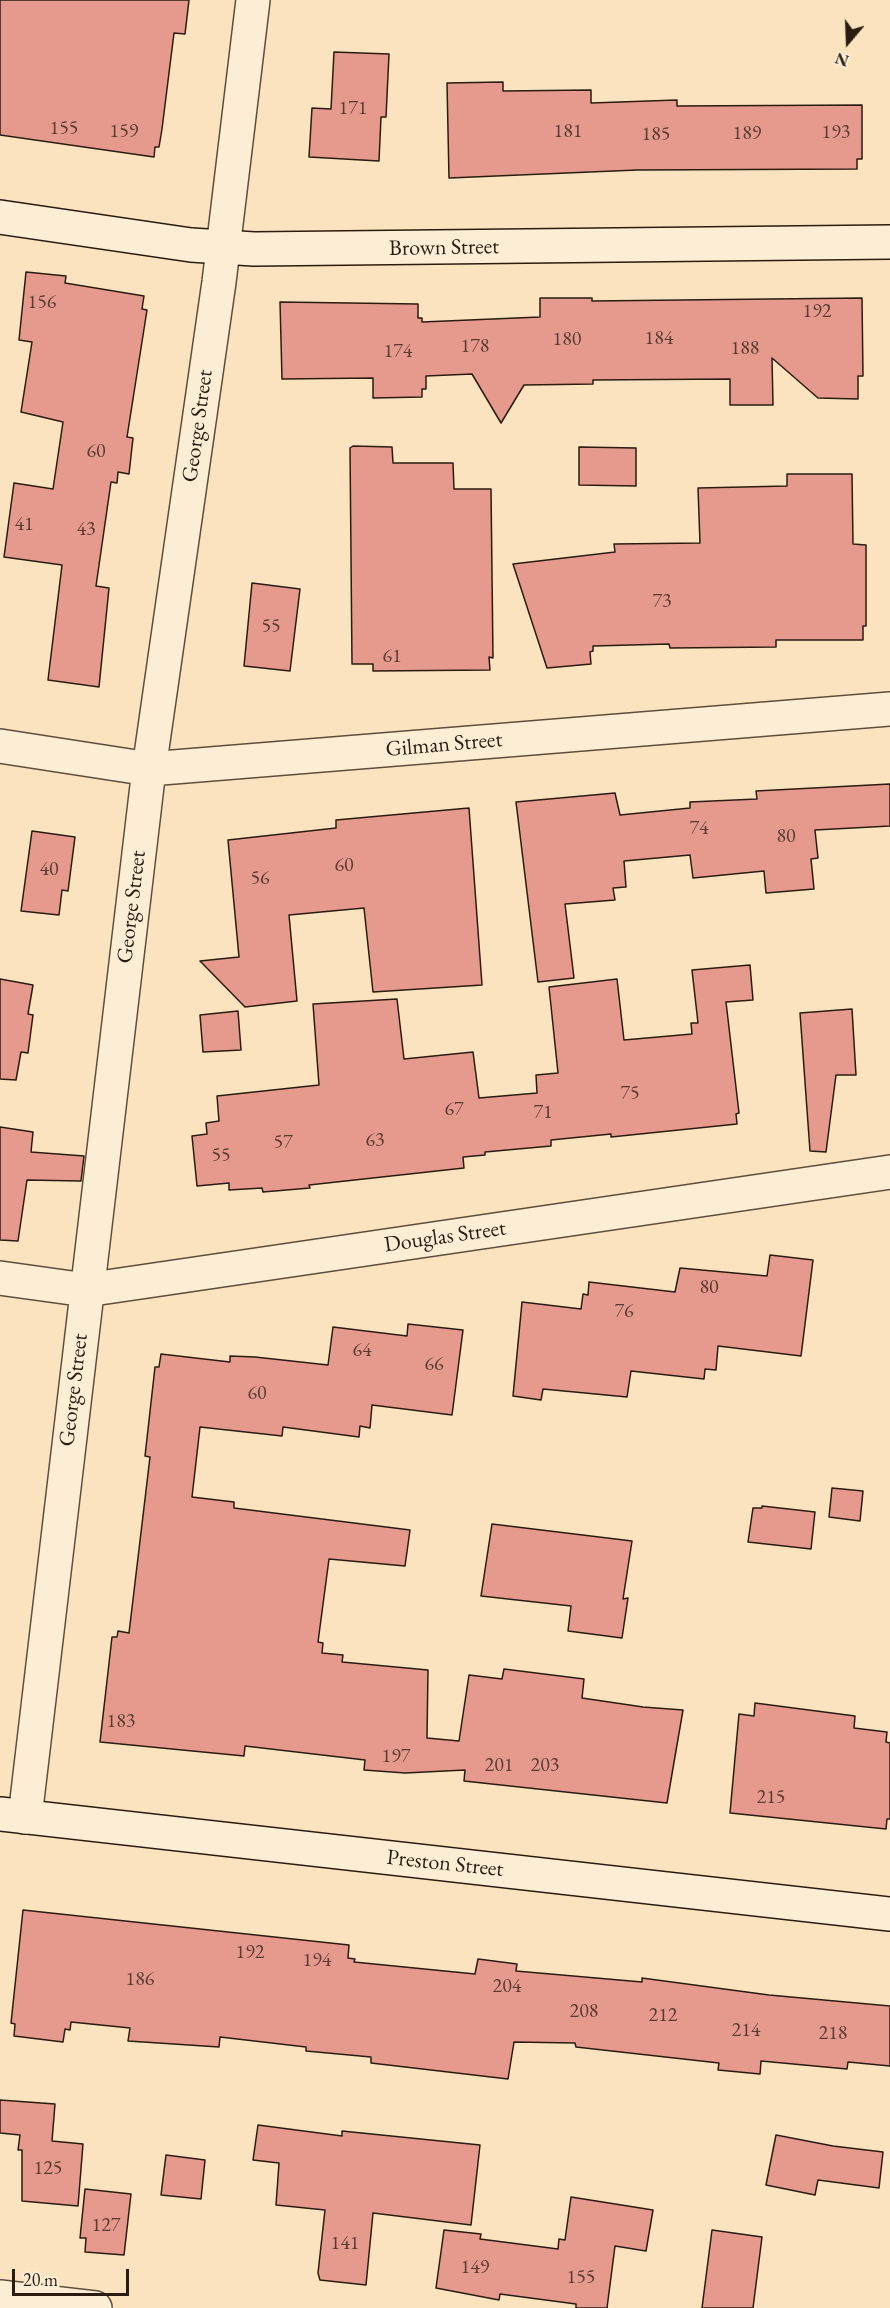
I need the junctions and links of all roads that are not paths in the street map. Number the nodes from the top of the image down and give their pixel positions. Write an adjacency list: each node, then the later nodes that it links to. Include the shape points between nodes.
1 (253, 0): 4 (street, George Street)
2 (0, 217): 4 (street, Brown Street)
3 (890, 242): 4 (street, Brown Street)
4 (224, 248): 7 (street, George Street)
5 (890, 710): 7 (street, Gilman Street)
6 (0, 746): 7 (street, Gilman Street)
7 (149, 769): 10 (street, George Street)
8 (890, 1172): 10 (street, Douglas Street)
9 (0, 1278): 10 (street, Douglas Street)
10 (86, 1290): 11 (street, George Street)
11 (13, 1815): 12 (street, Preston Street)
12 (890, 1914)
13 (0, 2297): 14 (street)
14 (95, 2308)

